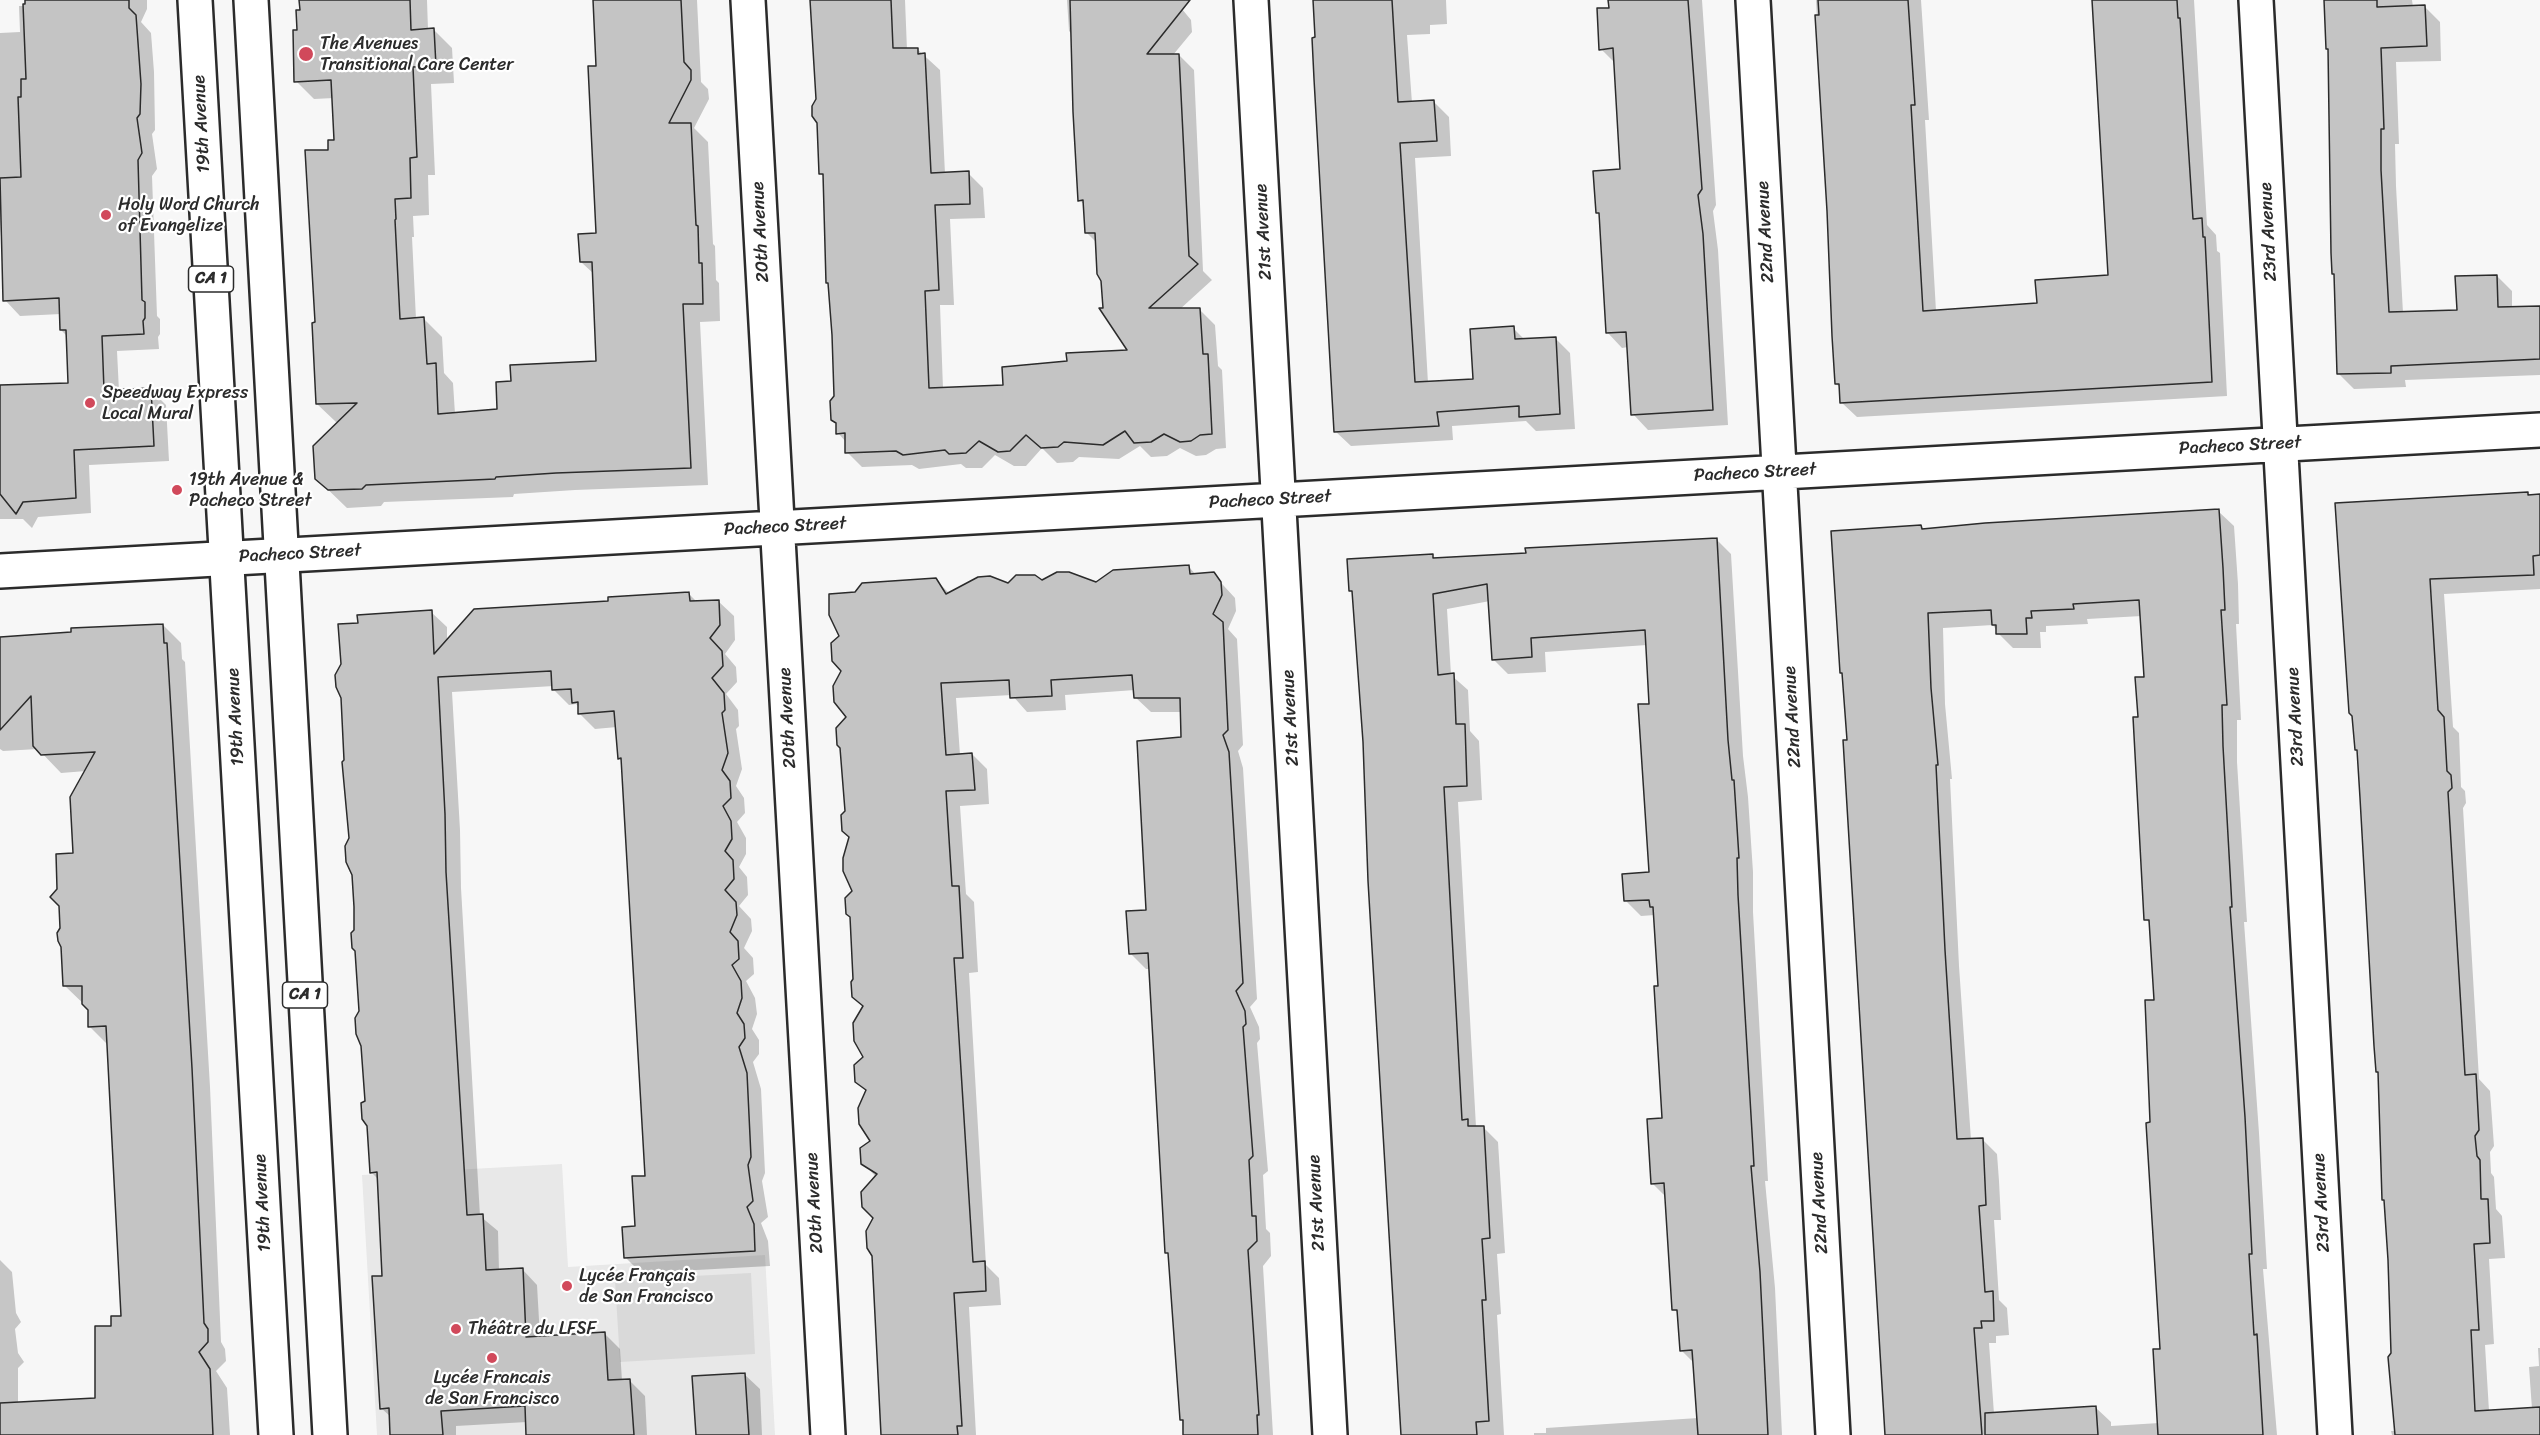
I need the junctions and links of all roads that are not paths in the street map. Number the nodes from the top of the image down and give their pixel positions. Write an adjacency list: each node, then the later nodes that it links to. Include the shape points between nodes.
1 (195, 0): 13 (main road, 19th Avenue / CA 1)
2 (251, 0): 12 (main road, CA 1)
3 (748, 0): 11 (main road, 20th Avenue)
4 (1251, 0): 10 (main road, 21st Avenue)
5 (1753, 0): 9 (main road, 22nd Avenue)
6 (2256, 0): 8 (main road, 23rd Avenue)
7 (2540, 430): 8 (main road, Pacheco Street)
8 (2280, 444): 9 (main road, Pacheco Street); 20 (main road, 23rd Avenue)
9 (1780, 472): 10 (main road, Pacheco Street); 19 (main road, 22nd Avenue)
10 (1278, 500): 11 (main road, Pacheco Street); 18 (main road, 21st Avenue)
11 (777, 528): 12 (main road, Pacheco Street); 17 (main road, 20th Avenue)
12 (281, 555): 13 (main road, Pacheco Street); 16 (main road, CA 1)
13 (227, 558): 14 (main road, Pacheco Street); 15 (main road, 19th Avenue / CA 1)
14 (0, 571)
15 (276, 1435)
16 (330, 1435)
17 (828, 1435)
18 (1330, 1435)
19 (1833, 1435)
20 (2335, 1435)

